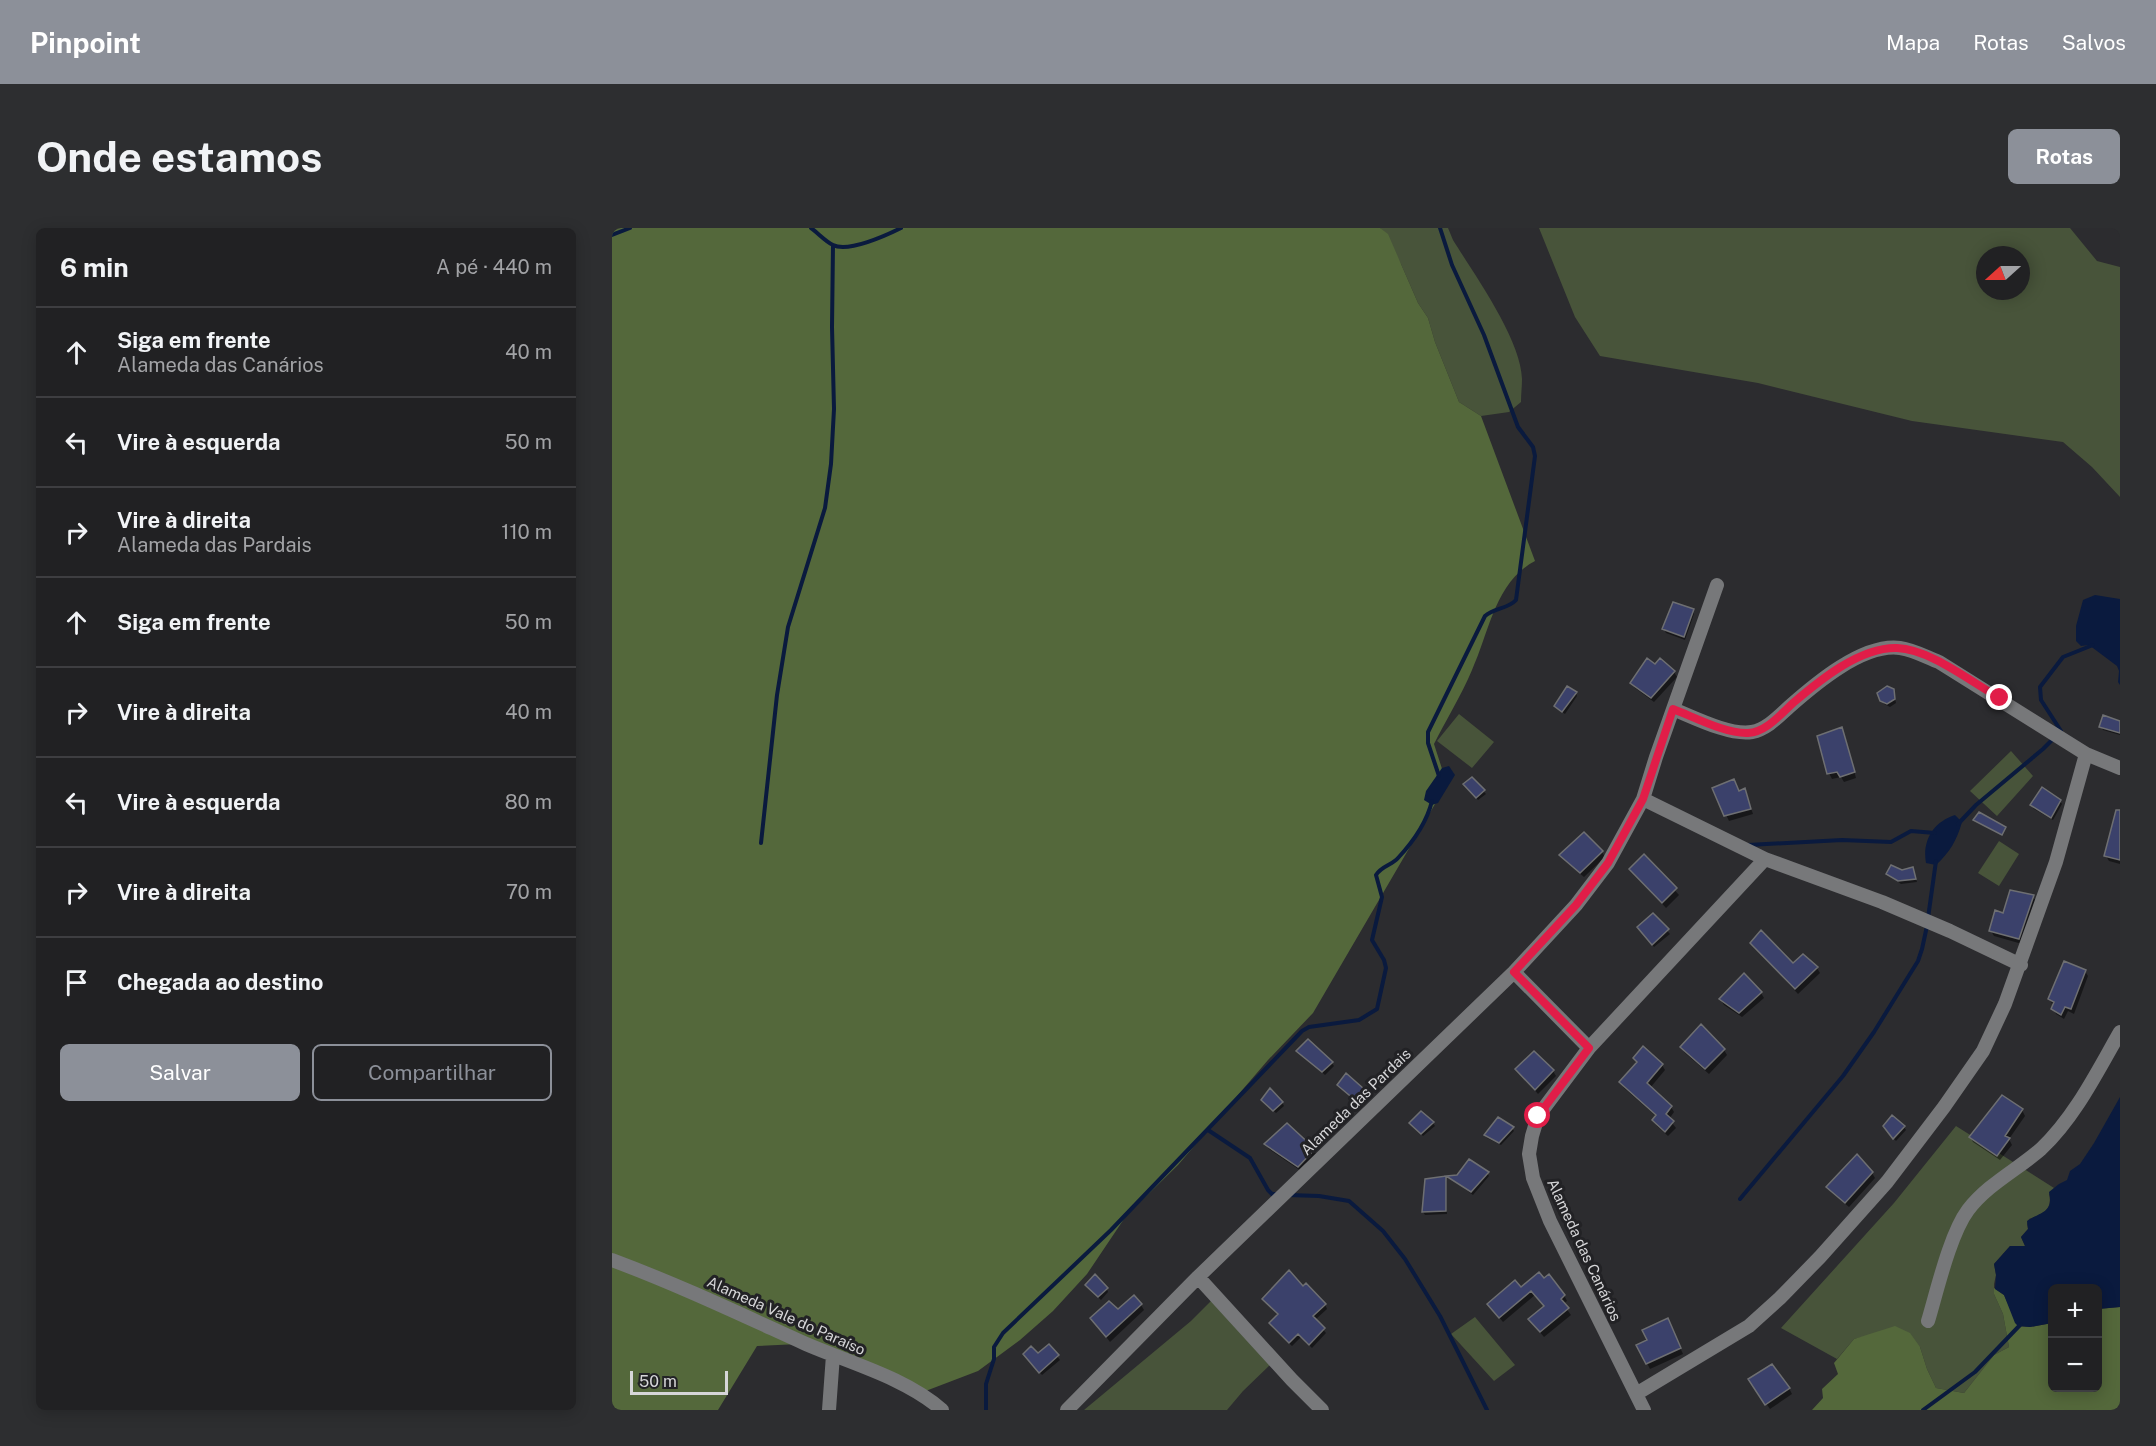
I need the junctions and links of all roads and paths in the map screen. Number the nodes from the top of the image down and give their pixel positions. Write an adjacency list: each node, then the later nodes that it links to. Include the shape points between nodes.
1 (1717, 585): 2 (street, Alameda das Pardais)
2 (1673, 709): 3 (street, via 1750,733 1769,724 1828,675 1853,660 1885,648 1899,648 1939,662); 5 (street, Alameda das Pardais)
3 (2086, 754): 4 (street); 7 (street, via 2056,862)
4 (2120, 768)
5 (1643, 799): 6 (street); 8 (street, Alameda das Pardais, via 1608,863 1576,905)
6 (1765, 859): 7 (street, via 1882,902); 10 (street, Alameda das Canários)
7 (2021, 965): 15 (street, via 1976,1060 1944,1107 1887,1182 1820,1257 1749,1326)
8 (1514, 972): 10 (street); 12 (street, Alameda das Pardais)
9 (2120, 1032): 13 (street, via 2062,1126 2041,1149 1984,1192 1967,1211 1953,1241)
10 (1589, 1048): 15 (street, Alameda das Canários, via 1538,1116 1529,1154 1533,1178 1550,1221)
11 (612, 1260): 14 (street, Alameda Vale do Paraíso, via 717,1302)
12 (1198, 1277): 18 (street, Alameda das Pardais); 19 (street)
13 (1928, 1322)
14 (832, 1355): 16 (street); 17 (street, Alameda Vale do Paraíso, via 928,1397)
15 (1636, 1394): 20 (street, Alameda das Canários)
16 (829, 1410)
17 (942, 1410)
18 (1067, 1410)
19 (1322, 1410)
20 (1644, 1410)

